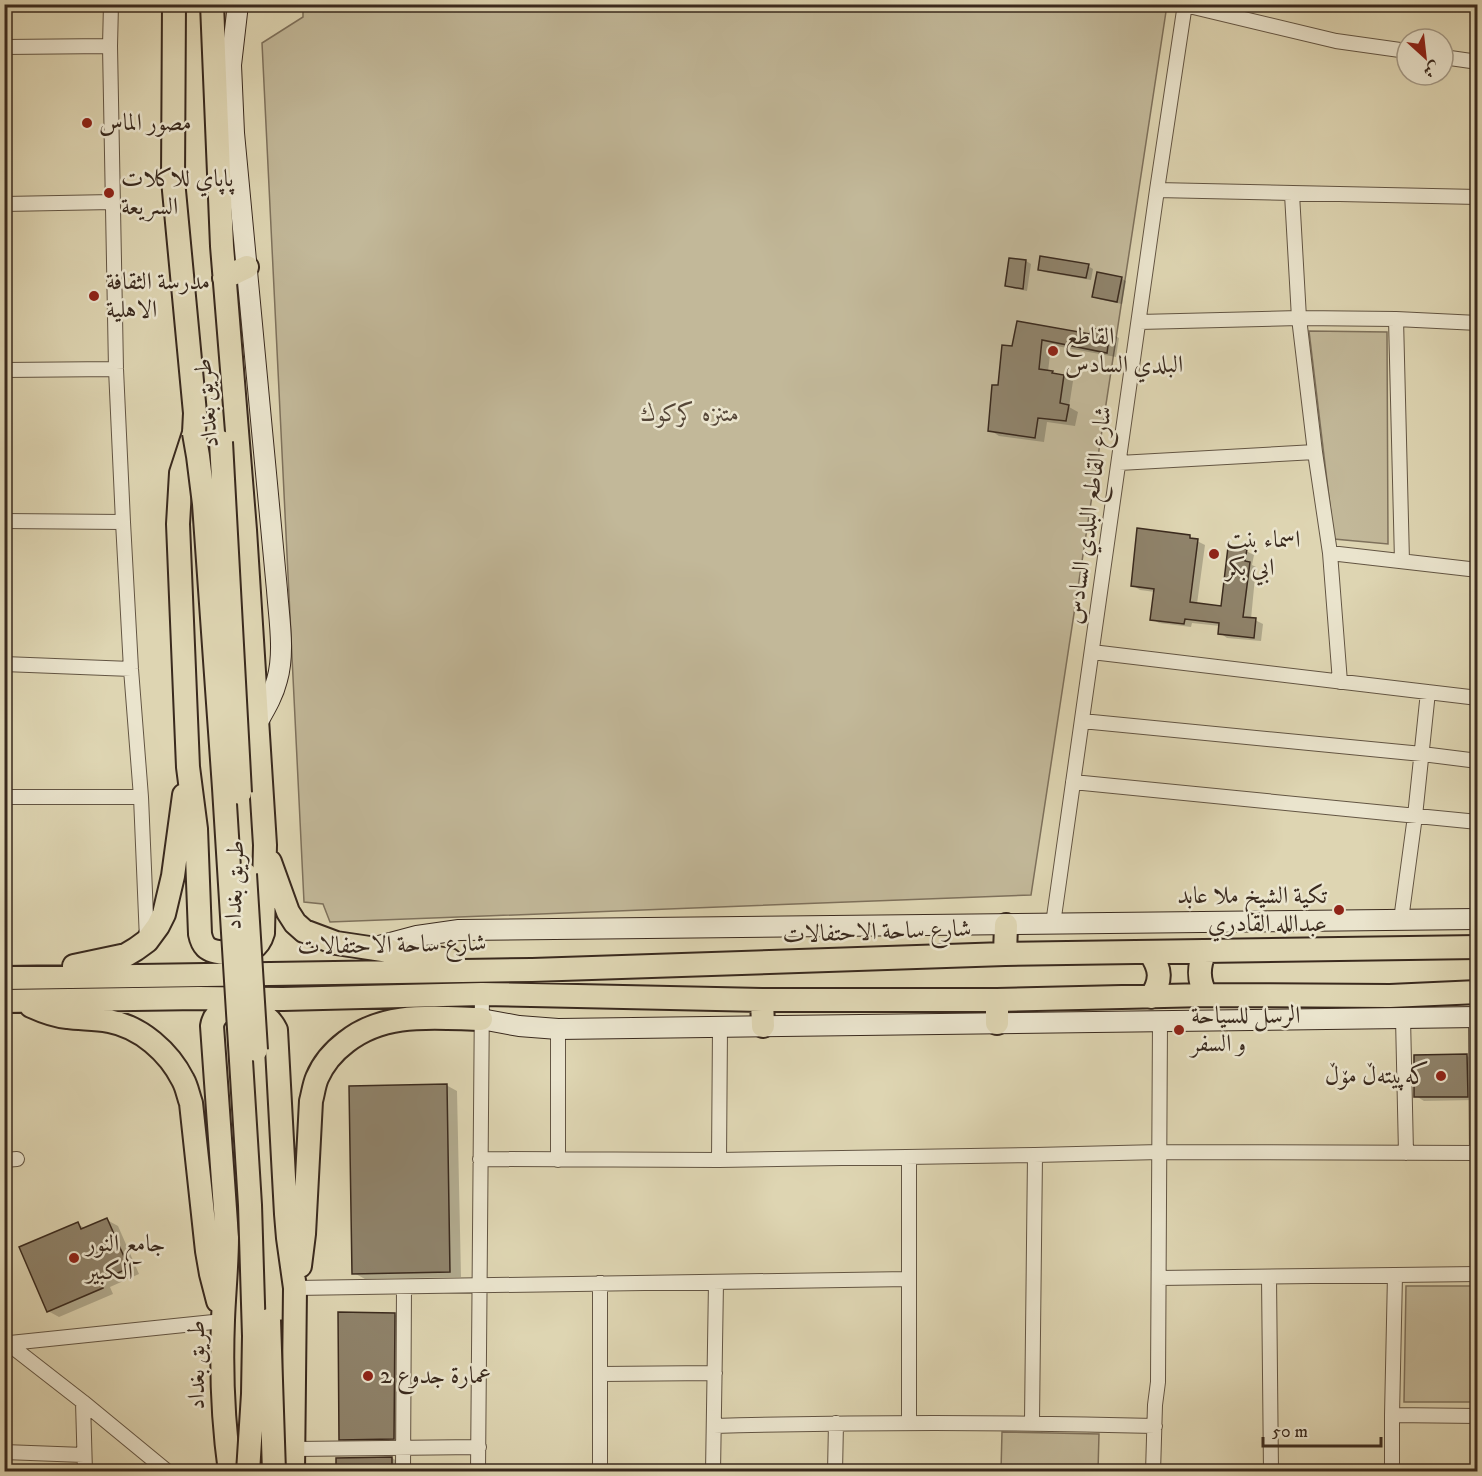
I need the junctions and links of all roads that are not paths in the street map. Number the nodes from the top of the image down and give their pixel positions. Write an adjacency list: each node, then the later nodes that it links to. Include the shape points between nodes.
1 (111, 4): 6 (street)
2 (174, 4): 25 (main road, طريق بغداد, via 173,180)
3 (212, 4): 17 (main road, طريق بغداد)
4 (238, 4): 16 (main road, via 231,65)
5 (1185, 5): 8 (street, via 1336,40); 11 (street, شارع القاطع البلدي السادس)
6 (110, 46): 7 (street); 14 (street)
7 (4, 47)
8 (1395, 49)
9 (1455, 59): 10 (street)
10 (1478, 62)
11 (1157, 190): 12 (street); 20 (street, شارع القاطع البلدي السادس)
12 (1292, 194): 13 (street); 18 (street)
13 (1478, 197)
14 (113, 202): 15 (street); 22 (street)
15 (4, 204)
16 (247, 267): 17 (main road); 40 (main road, via 281,659 272,696)
17 (224, 278): 23 (main road, طريق بغداد)
18 (1299, 318): 19 (street); 20 (street); 26 (street)
19 (1396, 319): 21 (street); 31 (street)
20 (1139, 322): 27 (street, شارع القاطع البلدي السادس)
21 (1478, 323)
22 (116, 369): 24 (street); 29 (street)
23 (231, 369): 40 (main road, طريق بغداد); 116 (main road, bridge, via 223,405 221,442 261,1132)
24 (4, 370)
25 (194, 433): 43 (main road, طريق بغداد, via 182,473 178,524); 115 (main road, bridge, via 205,516 247,1142 255,1336)
26 (1315, 452): 27 (street); 30 (street)
27 (1119, 463): 33 (street, شارع القاطع البلدي السادس)
28 (4, 521): 29 (street)
29 (123, 522): 35 (street)
30 (1330, 553): 31 (street); 36 (street)
31 (1402, 561): 32 (street)
32 (1478, 570)
33 (1092, 652): 36 (street); 39 (street, شارع القاطع البلدي السادس)
34 (4, 664): 35 (street)
35 (131, 669): 46 (street)
36 (1340, 682): 37 (street)
37 (1428, 693): 38 (street); 41 (street)
38 (1478, 698)
39 (1082, 721): 41 (street); 44 (street, شارع القاطع البلدي السادس)
40 (257, 723): 49 (main road, طريق بغداد)
41 (1422, 754): 42 (street); 47 (street)
42 (1478, 761)
43 (188, 767): 49 (main road, طريق بغداد, via 196,829 200,934 212,951 248,951 261,939); 54 (main road, via 168,899 158,927)
44 (1073, 782): 47 (street); 52 (street, شارع القاطع البلدي السادس)
45 (4, 797): 46 (street)
46 (141, 797): 54 (street)
47 (1415, 816): 48 (street); 51 (street)
48 (1478, 822)
49 (265, 845): 56 (main road, via 295,923 317,937)
50 (1478, 919): 51 (main road)
51 (1401, 920): 52 (main road)
52 (1053, 924): 53 (main road)
53 (1006, 925): 56 (main road, via 459,930); 59 (main road)
54 (147, 941): 61 (main road, via 126,955)
55 (1478, 947): 57 (main road, شارع ساحة الاحتفالات)
56 (371, 949): 60 (main road)
57 (1206, 951): 58 (main road, شارع ساحة الاحتفالات); 64 (main road, via 1199,973)
58 (1150, 953): 59 (main road, شارع ساحة الاحتفالات); 65 (main road, via 1159,975)
59 (1005, 954): 60 (main road, شارع ساحة الاحتفالات)
60 (532, 970): 61 (main road, شارع ساحة الاحتفالات)
61 (12, 977)
62 (1478, 992): 64 (main road, via 1390,996)
63 (482, 994): 66 (main road); 68 (main road); 71 (street)
64 (1206, 995): 65 (main road)
65 (1150, 997): 67 (main road)
66 (762, 1000): 67 (main road); 74 (main road)
67 (997, 1000): 73 (main road)
68 (12, 1001): 95 (main road, via 64,1017 128,1027 160,1049 174,1065 191,1103 207,1251)
69 (1477, 1017): 70 (main road); 79 (street)
70 (1403, 1018): 72 (main road); 78 (street)
71 (481, 1019): 76 (main road); 82 (street); 94 (main road, via 421,1017 375,1024 338,1048 325,1063 311,1101 302,1259)
72 (1160, 1021): 73 (main road); 77 (street)
73 (997, 1023): 74 (main road)
74 (763, 1026): 75 (main road)
75 (720, 1027): 76 (main road); 84 (street)
76 (558, 1029): 83 (street)
77 (1160, 1152): 78 (street); 80 (street); 88 (street)
78 (1406, 1153): 79 (street)
79 (1477, 1153)
80 (1035, 1155): 81 (street); 102 (street)
81 (909, 1157): 84 (street); 89 (street)
82 (480, 1159): 83 (street); 92 (street)
83 (558, 1160): 84 (street)
84 (718, 1160)
85 (1478, 1274): 86 (street)
86 (1395, 1275): 87 (street); 100 (street)
87 (1269, 1277): 88 (street); 124 (street)
88 (1159, 1278): 106 (street)
89 (909, 1279): 90 (street); 104 (street)
90 (716, 1282): 91 (street); 97 (street)
91 (600, 1283): 92 (street); 98 (street)
92 (480, 1285): 93 (street); 107 (street)
93 (404, 1287): 94 (street); 108 (street)
94 (295, 1288): 95 (main road, طريق بغداد, via 287,1230 276,1030 260,1014 222,1011 212,1026 227,1237); 109 (main road, طريق بغداد)
95 (223, 1321): 96 (street); 114 (main road, طريق بغداد, via 223,1403)
96 (7, 1342): 99 (street)
97 (715, 1373): 98 (street); 105 (street)
98 (601, 1374): 120 (street)
99 (83, 1402): 111 (street); 113 (street)
100 (1392, 1415): 101 (street); 125 (street)
101 (1478, 1416)
102 (1032, 1422): 104 (street); 106 (street)
103 (836, 1423): 104 (street); 105 (street); 122 (street)
104 (909, 1423)
105 (714, 1426): 121 (street)
106 (1155, 1426): 123 (street)
107 (478, 1447): 108 (street); 119 (street)
108 (403, 1448): 109 (street); 118 (street)
109 (294, 1449): 117 (main road, طريق بغداد)
110 (4, 1452): 111 (street)
111 (84, 1455): 112 (street)
112 (85, 1472)
113 (168, 1472)
114 (230, 1472)
115 (248, 1472)
116 (274, 1472)
117 (293, 1472)
118 (403, 1472)
119 (478, 1472)
120 (600, 1472)
121 (713, 1472)
122 (835, 1472)
123 (1153, 1472)
124 (1271, 1472)
125 (1392, 1472)

